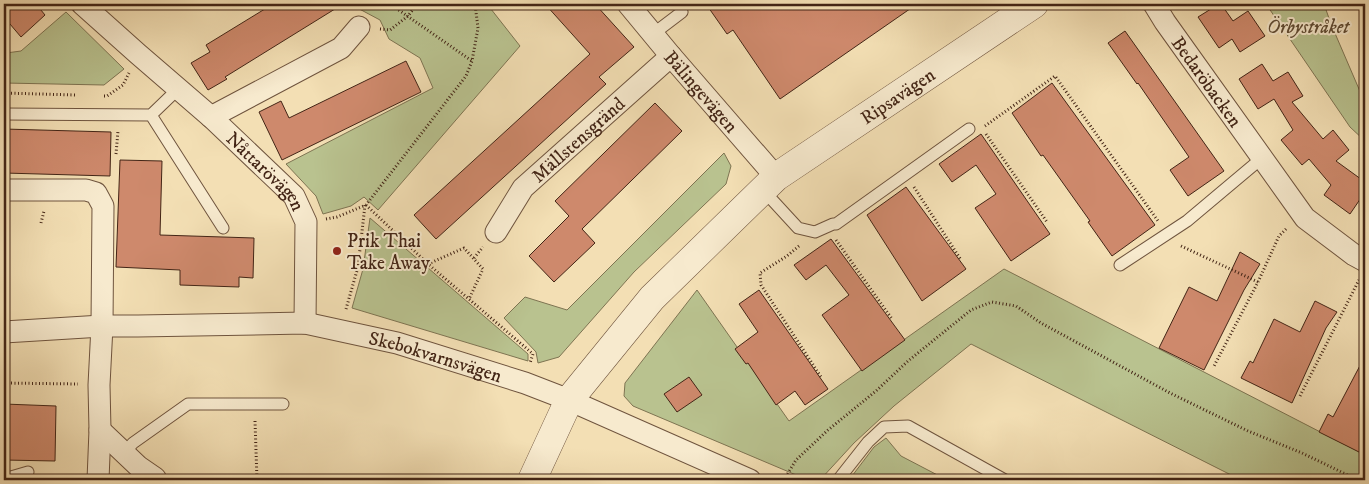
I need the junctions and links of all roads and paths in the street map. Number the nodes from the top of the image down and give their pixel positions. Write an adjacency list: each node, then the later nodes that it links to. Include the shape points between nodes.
1 (82, 4): 12 (street, Nåttarövägen)
2 (390, 4): 9 (path)
3 (417, 4): 9 (path)
4 (475, 4): 14 (path, via 478,28)
5 (628, 4): 11 (street, Bälingevägen)
6 (679, 4): 11 (lane, via 682,12)
7 (1154, 4): 25 (street, Bedaröbacken)
8 (1020, 10): 27 (street, Ripsavägen)
9 (408, 16): 10 (path, via 390,30); 14 (path)
10 (360, 27): 22 (street, Nåttarövägen, via 341,48)
11 (653, 34): 13 (street, Bälingevägen)
12 (138, 54): 15 (street, Nåttarövägen); 18 (path, via 122,85 106,96)
13 (671, 56): 27 (street, Bälingevägen); 35 (street, Mällstensgränd, via 523,188)
14 (472, 61): 29 (path, via 466,76)
15 (178, 89): 21 (lane); 22 (street, Nåttarövägen)
16 (4, 93): 17 (path)
17 (78, 95)
18 (97, 96)
19 (4, 114): 20 (lane)
20 (118, 115): 21 (lane); 24 (path)
21 (151, 115): 34 (lane)
22 (212, 117): 31 (street, Nåttarövägen, via 294,196)
23 (969, 129): 26 (lane)
24 (116, 154)
25 (1262, 158): 30 (street, Bedaröbacken); 37 (lane)
26 (906, 174): 33 (lane, via 836,224); 38 (path)
27 (769, 183): 36 (lane, via 798,228); 55 (street, Ripsavägen, via 652,298)
28 (4, 190): 46 (street, via 86,190 96,193 103,206)
29 (366, 205): 31 (path, via 337,217); 39 (path); 47 (path, via 358,267)
30 (1303, 215): 41 (street, Bedaröbacken, via 1354,255); 42 (path, via 1279,236)
31 (306, 222): 45 (street, Nåttarövägen)
32 (1047, 222): 37 (path, via 980,127 1055,76)
33 (826, 227): 36 (lane); 44 (path)
34 (223, 228)
35 (496, 232)
36 (815, 232): 50 (path, via 787,256 760,273 761,285)
37 (1167, 234): 40 (lane); 42 (path, via 1180,246)
38 (962, 260)
39 (428, 264): 43 (path); 43 (path, via 464,248 483,269)
40 (1120, 264)
41 (1363, 268): 54 (path)
42 (1258, 282): 49 (path)
43 (469, 299): 52 (path, via 533,354)
44 (892, 319)
45 (305, 323): 46 (street, Skebokvarnsvägen); 47 (street, Skebokvarnsvägen)
46 (102, 326): 48 (street, Skebokvarnsvägen); 53 (street)
47 (340, 330): 52 (street, Skebokvarnsvägen, via 397,343)
48 (4, 332)
49 (1213, 368)
50 (821, 377)
51 (4, 383): 53 (path)
52 (525, 383): 55 (street, Skebokvarnsvägen)
53 (99, 385): 58 (street)
54 (1300, 396)
55 (569, 400): 65 (street, Ripsavägen); 66 (street, Skebokvarnsvägen)
56 (256, 403): 57 (lane); 59 (lane, via 188,404); 64 (path)
57 (283, 404)
58 (100, 430): 59 (street); 62 (street)
59 (124, 453): 63 (street)
60 (28, 472): 61 (lane)
61 (4, 480)
62 (98, 480)
63 (155, 480)
64 (257, 480)
65 (532, 480)
66 (750, 480)
67 (784, 480): 70 (path, via 796,460 908,361 971,310 992,302 1016,306 1041,323 1170,393)
68 (838, 480): 69 (lane, via 884,427 908,426)
69 (1005, 480)
70 (1358, 480)

